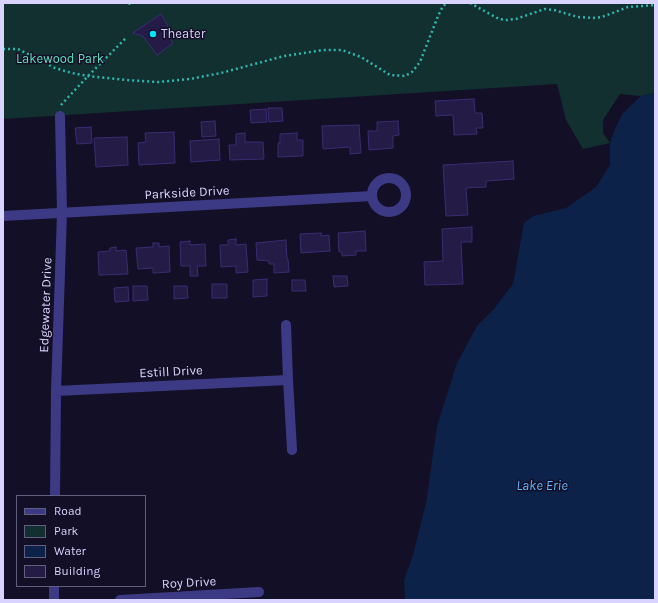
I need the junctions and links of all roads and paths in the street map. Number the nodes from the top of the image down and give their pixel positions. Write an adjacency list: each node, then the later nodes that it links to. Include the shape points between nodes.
1 (446, 3): 6 (path, via 442,6 420,62 412,72 404,76 390,75 361,57 342,50 323,50 284,56 221,73 158,82)
2 (470, 3): 3 (path, via 499,19 507,20 545,10 578,17 602,17 628,7)
3 (655, 5)
4 (126, 38): 6 (path)
5 (3, 48): 6 (path, via 18,49 55,68)
6 (88, 76): 7 (path, via 60,106)
7 (60, 116): 9 (street, Edgewater Drive)
8 (372, 196): 9 (street, Parkside Drive)
9 (62, 213): 10 (street, Parkside Drive); 13 (street, Edgewater Drive)
10 (3, 216)
11 (286, 325): 12 (street)
12 (288, 380): 13 (street, Estill Drive); 14 (street)
13 (56, 391): 15 (street, Edgewater Drive)
14 (292, 450)
15 (55, 495)
16 (54, 587): 18 (street)
17 (259, 592): 19 (street, Roy Drive)
18 (54, 600)
19 (120, 600)

